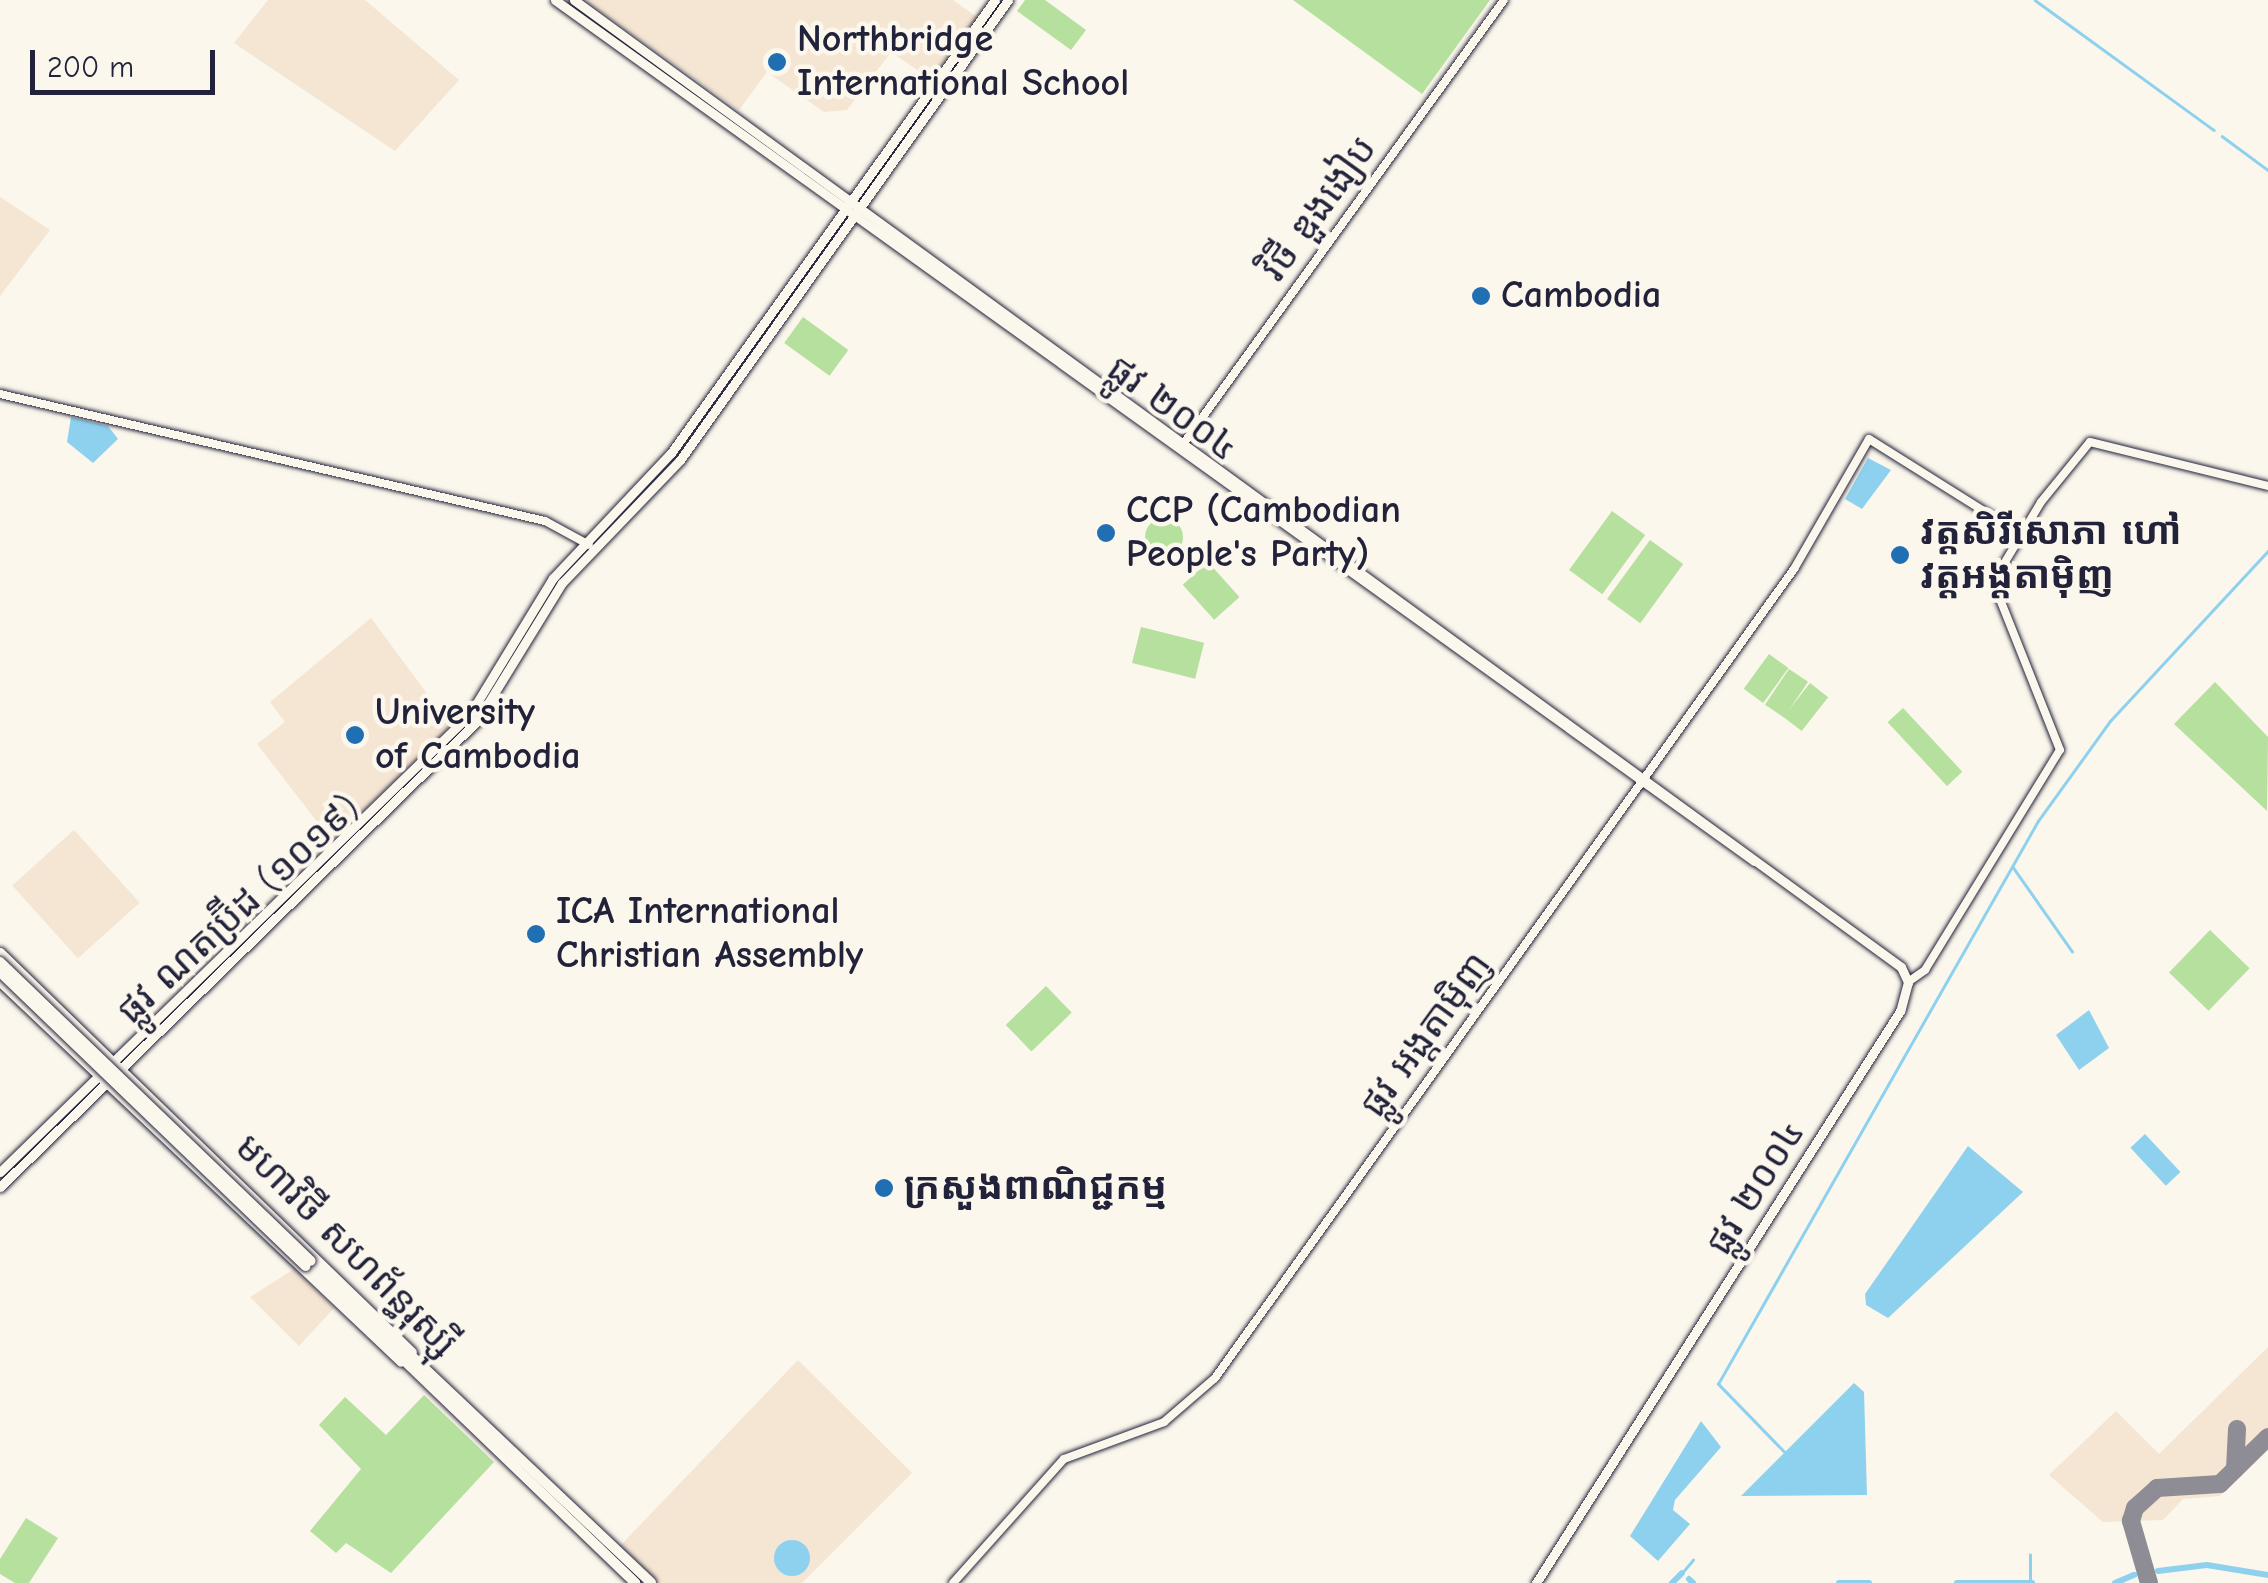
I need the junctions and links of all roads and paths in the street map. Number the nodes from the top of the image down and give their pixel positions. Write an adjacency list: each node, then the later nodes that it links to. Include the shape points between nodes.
1 (555, 0): 6 (main road, ផ្លូវ ២០០៤)
2 (574, 0): 6 (main road, ផ្លូវ ២០០៤)
3 (995, 0): 6 (main road)
4 (1008, 0): 6 (main road)
5 (1504, 0): 8 (street, វិថី ឌួងងៀប)
6 (854, 208): 8 (main road, ផ្លូវ ២០០៤); 11 (main road, ផ្លូវ ណតប្រ៊ីដ (១០១៩), via 663,482)
7 (0, 394): 11 (street, via 545,521)
8 (1182, 446): 12 (main road, ផ្លូវ ២០០៤); 13 (main road, ផ្លូវ ២០០៤)
9 (2268, 486): 10 (street, via 2090,442)
10 (2019, 533): 12 (street, ផ្លូវ អង្តតាម៉ិញ, via 1869,438 1794,569); 20 (street, via 1993,582 2060,750 1925,970)
11 (588, 544): 21 (main road, ផ្លូវ ណតប្រ៊ីដ (១០១៩), via 472,727)
12 (1646, 775): 13 (street, ផ្លូវ អង្តតាម៉ិញ); 14 (main road, ផ្លូវ ២០០៤)
13 (1639, 785): 14 (main road, ផ្លូវ ២០០៤); 31 (street, ផ្លូវ អង្តតាម៉ិញ, via 1214,1378 1164,1422 1064,1459)
14 (1756, 862): 20 (main road, ផ្លូវ ២០០៤, via 1898,964)
15 (0, 952): 17 (main road, មហាវិថី សហព័ន្ធរុស្ស៊ី)
16 (0, 962): 27 (highway, bridge)
17 (16, 967): 19 (main road, via 13,980); 21 (main road, មហាវិថី សហព័ន្ធរុស្ស៊ី)
18 (0, 972): 27 (highway, bridge)
19 (0, 982): 22 (main road, មហាវិថី សហព័ន្ធរុស្ស៊ី)
20 (1908, 982): 32 (main road, ផ្លូវ ២០០៤, via 1900,1011 1790,1190)
21 (114, 1062): 22 (main road, ផ្លូវ ណតប្រ៊ីដ (១០១៩)); 23 (main road, មហាវិថី សហព័ន្ធរុស្ស៊ី)
22 (99, 1077): 24 (main road, មហាវិថី សហព័ន្ធរុស្ស៊ី); 25 (main road); 26 (main road)
23 (193, 1137): 24 (main road, via 180,1139); 28 (main road, មហាវិថី សហព័ន្ធរុស្ស៊ី)
24 (178, 1154): 28 (main road, មហាវិថី សហព័ន្ធរុស្ស៊ី)
25 (0, 1172)
26 (0, 1187)
27 (308, 1263): 28 (highway)
28 (413, 1363): 29 (highway, មហាវិថី សហព័ន្ធរុស្ស៊ី); 30 (highway, មហាវិថី សហព័ន្ធរុស្ស៊ី)
29 (635, 1583)
30 (651, 1583)
31 (954, 1583)
32 (1536, 1583)

